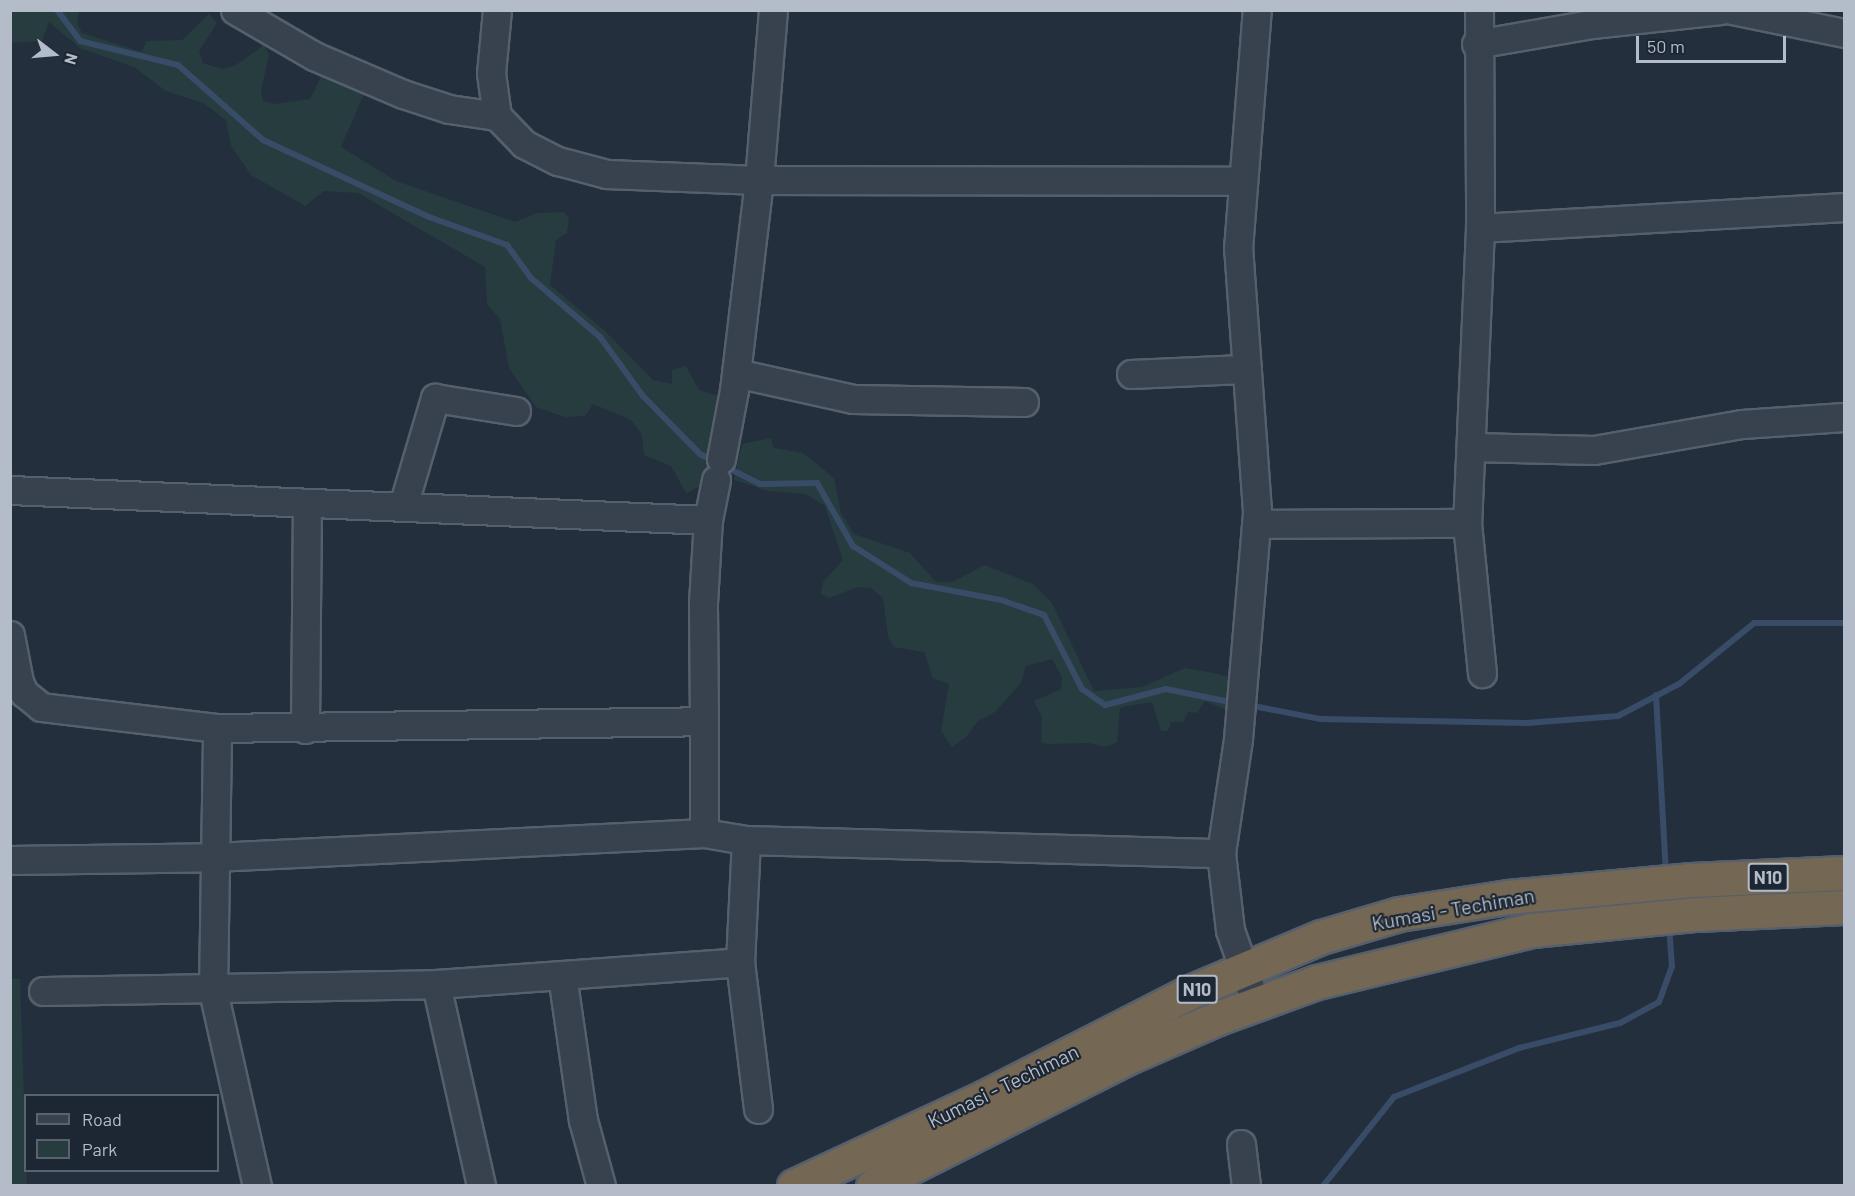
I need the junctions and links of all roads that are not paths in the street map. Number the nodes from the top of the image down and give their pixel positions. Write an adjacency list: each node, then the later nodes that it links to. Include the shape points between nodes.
1 (235, 10): 10 (street, via 314,56 403,94 449,109)
2 (497, 10): 10 (street, via 491,73)
3 (773, 10): 11 (street)
4 (1257, 10): 12 (street)
5 (1479, 10): 9 (street)
6 (1720, 10): 9 (street, via 1592,24)
7 (1732, 10): 8 (street)
8 (1845, 33)
9 (1476, 44): 14 (street)
10 (497, 116): 11 (street, via 524,144 558,161 607,174)
11 (759, 180): 12 (street); 16 (street)
12 (1242, 181): 15 (street, via 1238,249)
13 (1845, 207): 14 (street)
14 (1480, 228): 21 (street)
15 (1247, 369): 17 (street); 27 (street)
16 (736, 374): 18 (street, via 853,399); 25 (street)
17 (1131, 374)
18 (1024, 402)
19 (516, 411): 24 (street, via 435,398)
20 (1845, 417): 21 (street, via 1742,424 1594,450)
21 (1472, 447): 26 (street)
22 (10, 490): 23 (street)
23 (307, 503): 24 (street); 32 (street)
24 (403, 506): 25 (street)
25 (708, 520): 30 (street, via 703,603)
26 (1467, 523): 27 (street); 29 (street)
27 (1256, 524): 35 (street, via 1238,739)
28 (10, 635): 31 (street, via 19,682 24,693 40,707)
29 (1482, 673)
30 (704, 721): 32 (street); 33 (street)
31 (217, 728): 32 (street); 36 (street)
32 (304, 729)
33 (704, 833): 34 (street); 36 (street)
34 (746, 840): 35 (street); 40 (street)
35 (1221, 853): 41 (street, via 1230,930)
36 (214, 857): 37 (street); 45 (street)
37 (10, 860)
38 (1845, 873): 41 (highway, Kumasi - Techiman / N10, via 1631,885 1399,914 1321,937)
39 (1841, 909): 46 (highway, N10, via 1696,914 1532,930 1317,982)
40 (740, 962): 42 (street); 48 (street)
41 (1242, 970): 46 (street); 47 (highway, Kumasi - Techiman / N10, via 1190,992)
42 (562, 975): 43 (street); 52 (street, via 583,1120)
43 (436, 984): 45 (street); 51 (street)
44 (43, 991): 45 (street)
45 (213, 991): 50 (street)
46 (1256, 1004): 47 (highway, N10)
47 (1091, 1058): 53 (highway, Kumasi - Techiman / N10, via 983,1098); 54 (highway, N10)
48 (758, 1109)
49 (1241, 1144): 55 (street)
50 (257, 1185)
51 (482, 1185)
52 (601, 1185)
53 (794, 1185)
54 (873, 1185)
55 (1246, 1185)

